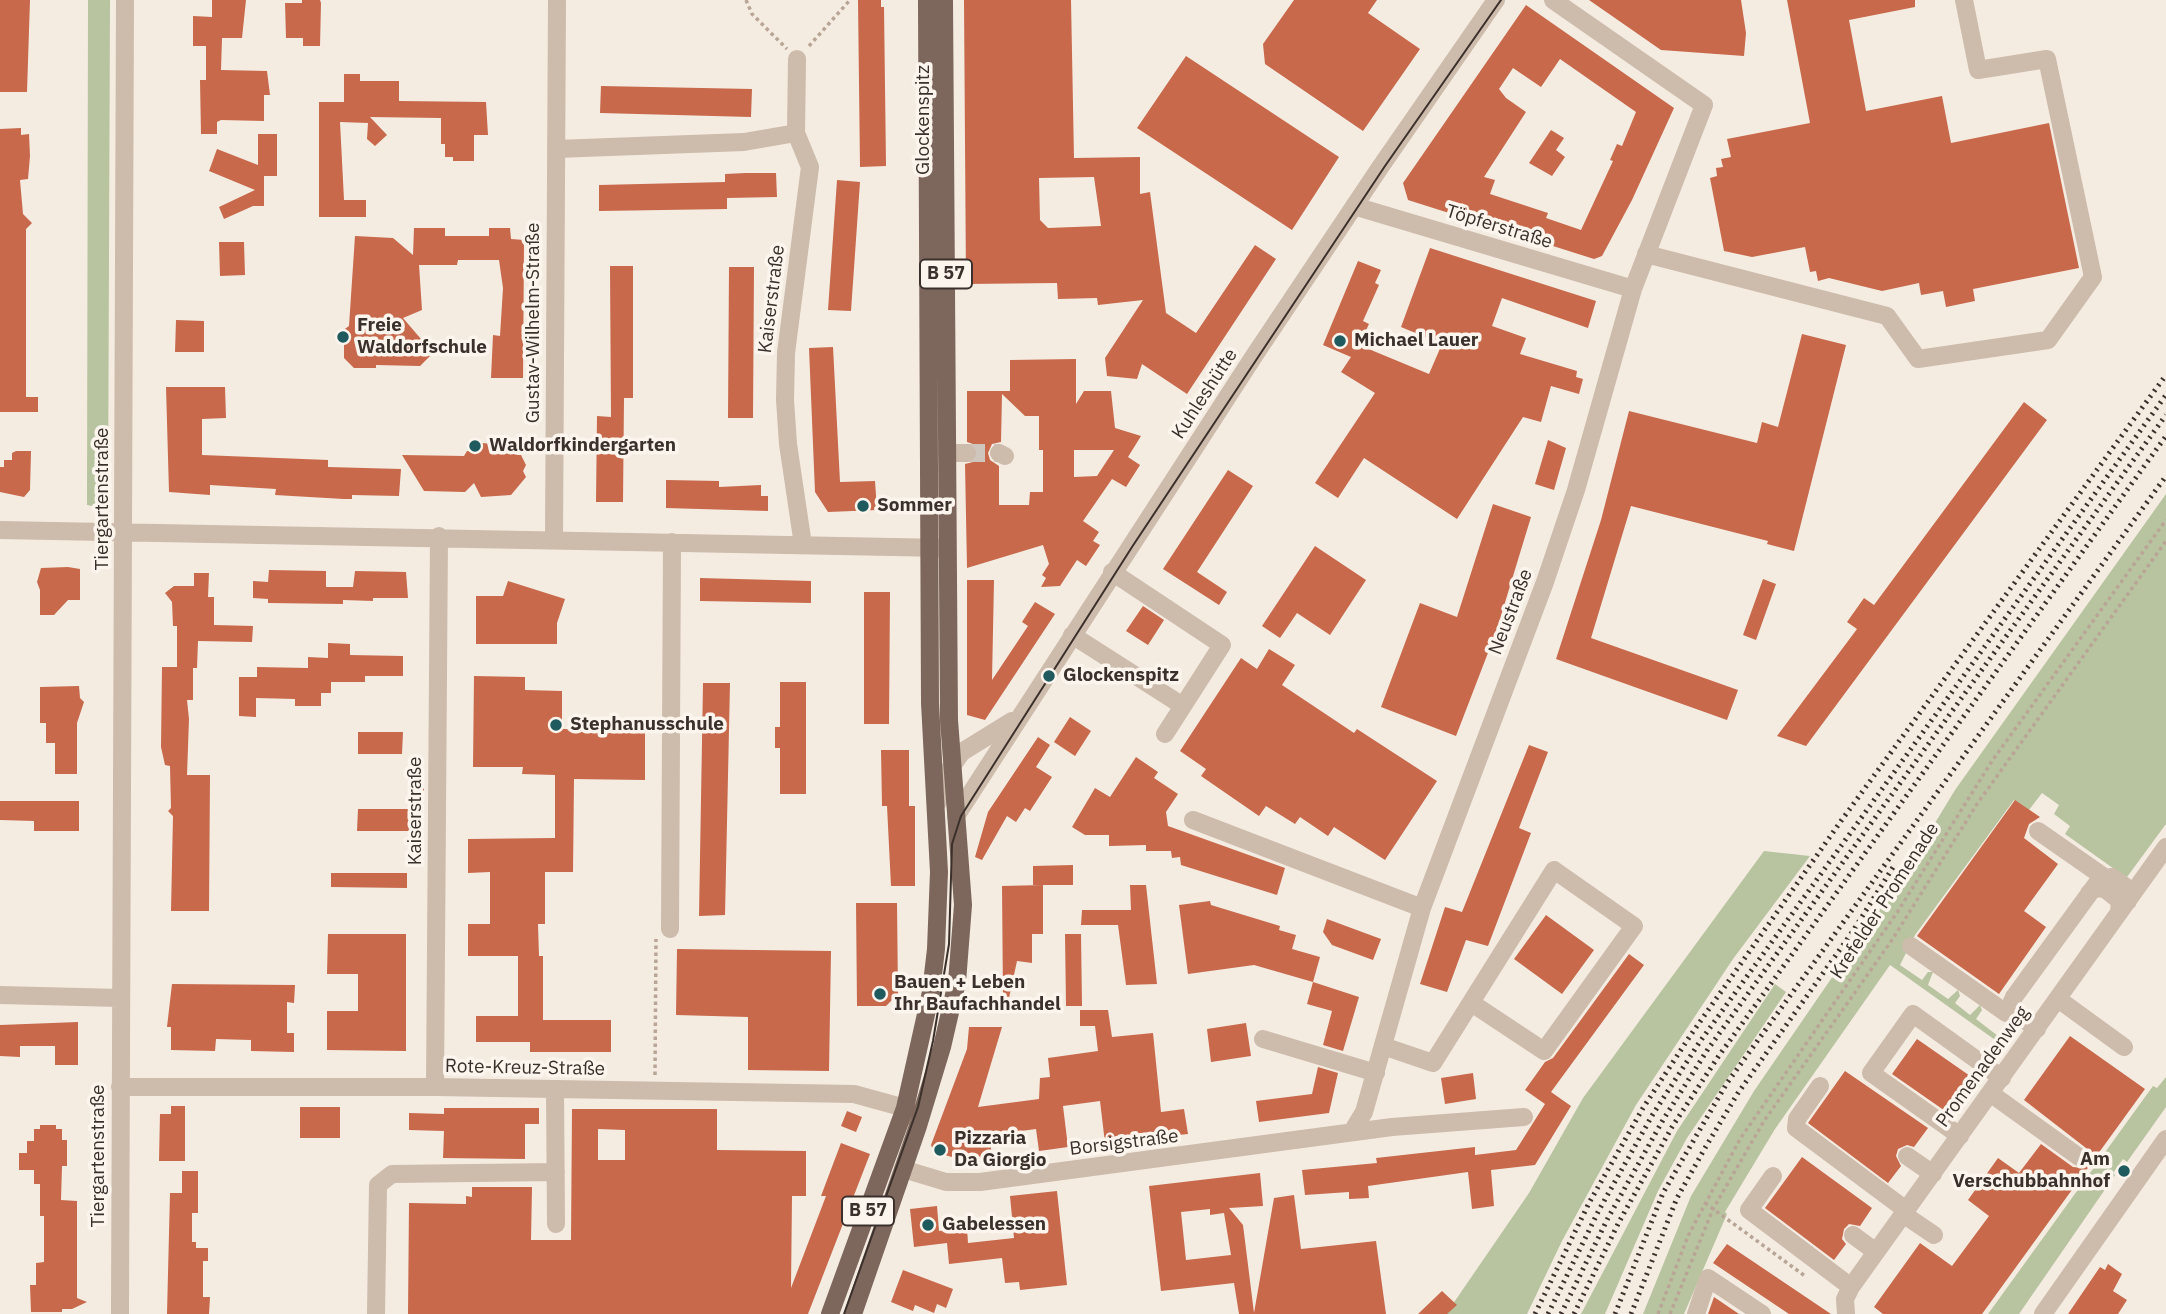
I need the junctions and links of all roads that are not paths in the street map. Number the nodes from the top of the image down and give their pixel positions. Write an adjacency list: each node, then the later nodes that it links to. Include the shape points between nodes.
1 (125, 0): 17 (street, Tiergartenstraße)
2 (557, 0): 10 (street, Gustav-Wilhelm-Straße)
3 (928, 0): 22 (main road, Glockenspitz / B 57)
4 (944, 0): 14 (main road, Glockenspitz / B 57)
5 (1496, 0): 11 (street, Kuhleshütte)
6 (1553, 0): 12 (street, Neustraße, via 1704,105)
7 (1964, 0): 12 (street, via 1978,70 2047,59 2093,277 2048,340 1918,359 1887,316)
8 (797, 59): 9 (street, Kaiserstraße)
9 (796, 133): 10 (street, via 744,142); 21 (street, Kaiserstraße, via 810,167 786,353 785,400)
10 (556, 149): 19 (street, Gustav-Wilhelm-Straße)
11 (1354, 206): 13 (street, Töpferstraße); 24 (street, Kuhleshütte)
12 (1646, 254): 13 (street, Neustraße)
13 (1633, 289): 38 (street, Neustraße, via 1553,561)
14 (947, 453): 15 (street); 23 (main road, Glockenspitz / B 57)
15 (967, 453)
16 (0, 530): 17 (street)
17 (122, 533): 18 (street); 42 (street, Tiergartenstraße)
18 (439, 536): 19 (street); 55 (street, Kaiserstraße)
19 (554, 539): 20 (street)
20 (672, 542): 21 (street); 39 (street)
21 (803, 545): 22 (street)
22 (930, 547): 23 (street); 31 (main road, Glockenspitz / B 57)
23 (948, 548): 29 (main road, Glockenspitz / B 57)
24 (1112, 572): 25 (street, Kuhleshütte); 26 (street, via 1222,645)
25 (1072, 635): 26 (street); 27 (street, Kuhleshütte)
26 (1183, 706): 28 (street)
27 (1020, 715): 29 (street, via 962,752); 30 (street, Kuhleshütte)
28 (1165, 734)
29 (951, 765): 30 (main road, Glockenspitz / B 57); 31 (street)
30 (956, 816): 60 (main road, Glockenspitz / B 57, via 963,905 957,982)
31 (935, 819): 58 (main road, Glockenspitz / B 57, via 936,949)
32 (1193, 820): 38 (street)
33 (2038, 831): 35 (street)
34 (2166, 847): 37 (street, Promenadenweg)
35 (2104, 877): 36 (street); 37 (street, via 2126,887 2129,894)
36 (2089, 893): 37 (street, via 2105,889); 45 (street)
37 (2123, 907): 43 (street, Promenadenweg)
38 (1422, 908): 49 (street, Neustraße)
39 (670, 929)
40 (1911, 946): 45 (street)
41 (0, 995): 42 (street)
42 (120, 998): 54 (street, Tiergartenstraße)
43 (2058, 999): 46 (street, Promenadenweg); 50 (street)
44 (1473, 1004): 44 (street, via 1554,870 1634,926 1544,1051); 49 (street, via 1433,1063)
45 (2009, 1007): 46 (street); 48 (street, via 2009,1021 2025,1034)
46 (2037, 1029): 48 (street, Promenadenweg)
47 (1263, 1039): 51 (street)
48 (2025, 1045): 52 (street, Promenadenweg)
49 (1383, 1046): 51 (street, Neustraße)
50 (2124, 1048)
51 (1376, 1073): 61 (street, Neustraße, via 1364,1112)
52 (2002, 1078): 57 (street, Promenadenweg); 62 (street, via 1913,1014 1871,1073)
53 (1820, 1086): 70 (street, via 1797,1119 1796,1128)
54 (120, 1087): 55 (street, Rote-Kreuz-Straße); 76 (street, Tiergartenstraße)
55 (435, 1087): 56 (street, Rote-Kreuz-Straße)
56 (555, 1089): 58 (street, Rote-Kreuz-Straße, via 854,1094); 67 (street)
57 (1990, 1093): 62 (street, Promenadenweg); 65 (street)
58 (905, 1108): 60 (street); 78 (main road, Glockenspitz / B 57)
59 (1524, 1117): 61 (street, Borsigstraße)
60 (918, 1126): 66 (main road, Glockenspitz / B 57)
61 (1352, 1132): 66 (street, Borsigstraße, via 980,1182 946,1182)
62 (1960, 1136): 68 (street, Promenadenweg)
63 (2166, 1139): 83 (street)
64 (1908, 1156): 68 (street)
65 (2079, 1157)
66 (903, 1170): 79 (main road, Glockenspitz / B 57)
67 (556, 1172): 71 (street); 77 (street, via 392,1174 378,1185)
68 (1933, 1174): 70 (street, Promenadenweg)
69 (1773, 1176): 75 (street, via 1749,1210)
70 (1905, 1212): 73 (street); 74 (street, Promenadenweg)
71 (556, 1224)
72 (1853, 1235): 74 (street)
73 (1934, 1235)
74 (1876, 1252): 75 (street, Promenadenweg)
75 (1851, 1287): 82 (street, Promenadenweg, via 1845,1299)
76 (120, 1314)
77 (376, 1314)
78 (830, 1314)
79 (853, 1314)
80 (1696, 1314): 81 (street, via 1708,1278)
81 (1762, 1314)
82 (1846, 1314)
83 (2043, 1314)

